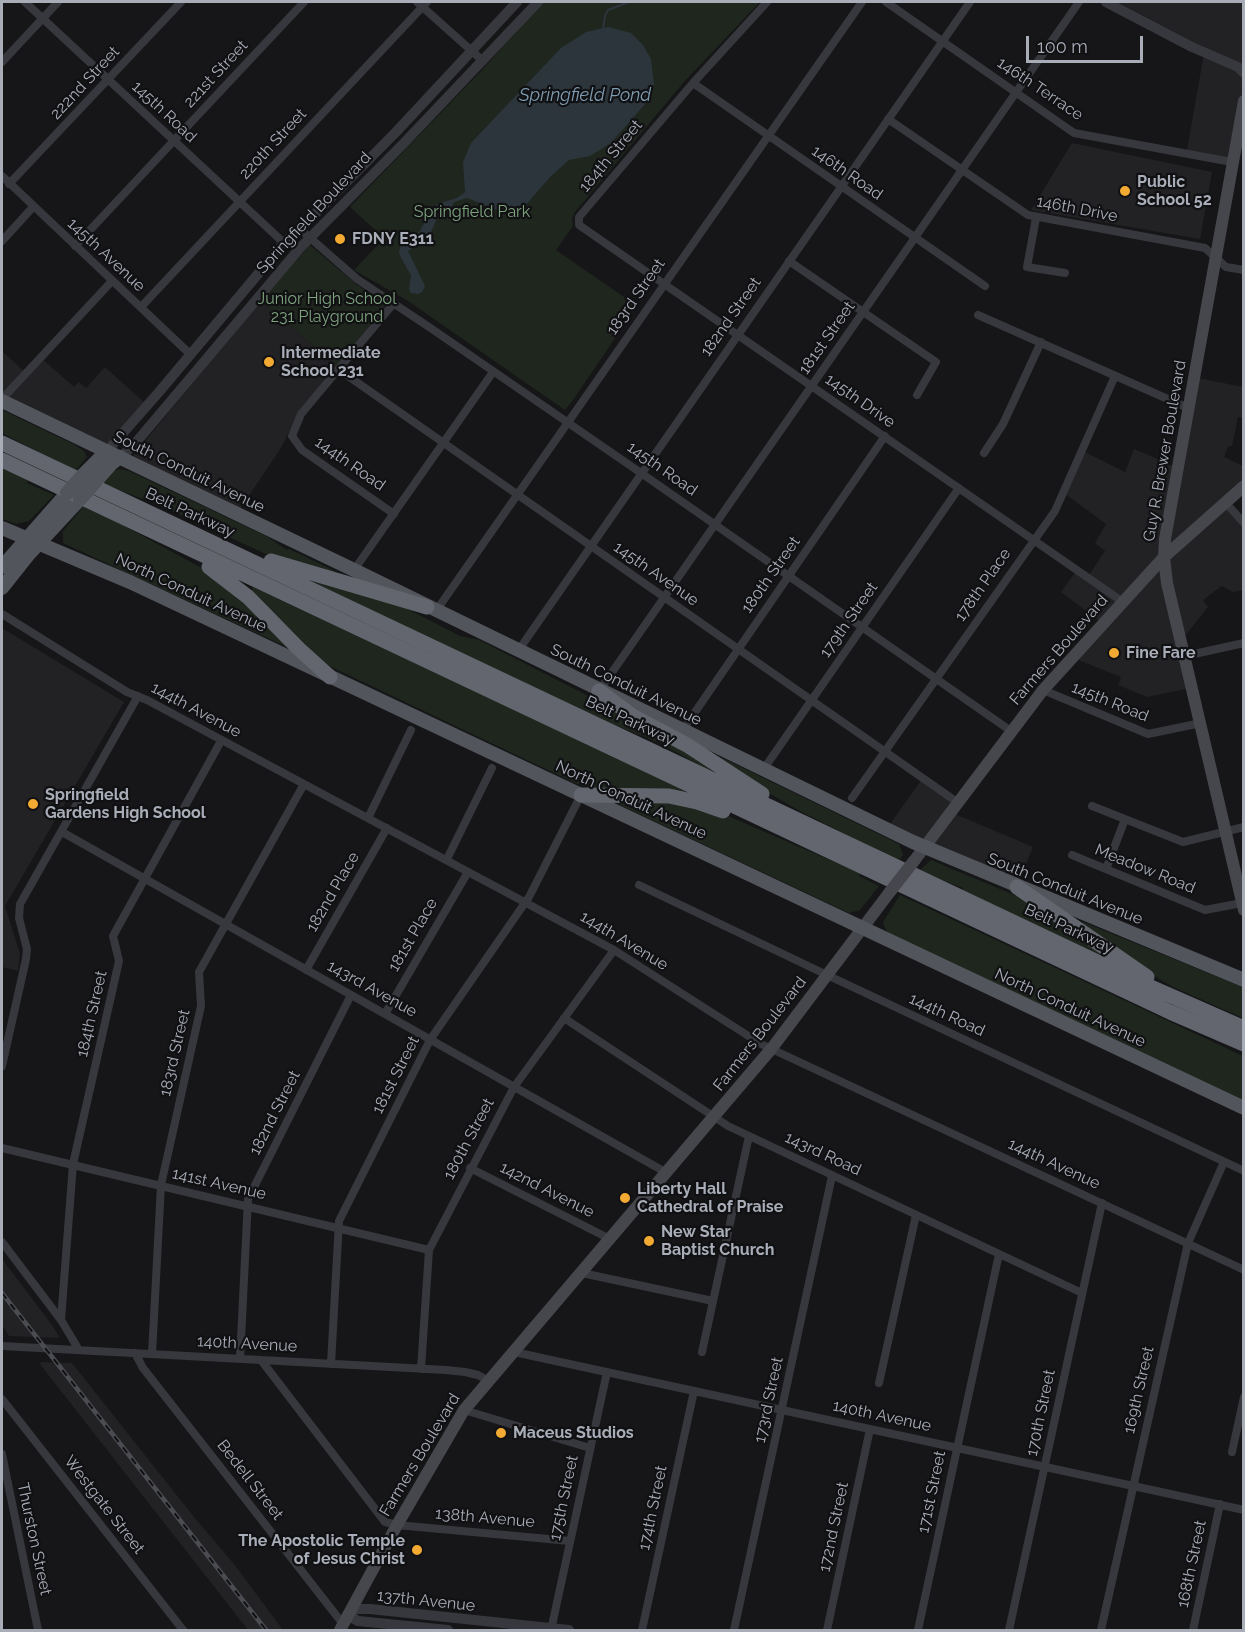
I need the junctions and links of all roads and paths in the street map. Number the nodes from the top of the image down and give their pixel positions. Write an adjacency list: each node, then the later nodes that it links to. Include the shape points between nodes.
1 (25, 2): 15 (street, 145th Road)
2 (58, 2): 15 (street)
3 (182, 2): 21 (street, 222nd Street)
4 (304, 2): 27 (street, 221st Street)
5 (518, 2): 17 (street, Springfield Boulevard)
6 (538, 2): 18 (street, Springfield Boulevard)
7 (767, 2): 22 (street, 184th Street)
8 (862, 2): 26 (street, 183rd Street)
9 (885, 2): 16 (street, 146th Terrace)
10 (970, 2): 16 (street, 182nd Street)
11 (1079, 2): 23 (street, 181st Street)
12 (1106, 2): 14 (street)
13 (422, 3): 17 (street); 33 (street, 220th Street)
14 (1121, 5): 20 (street)
15 (43, 18): 19 (street); 21 (street, 145th Road)
16 (942, 41): 23 (street, 146th Terrace); 25 (street, 182nd Street)
17 (472, 52): 18 (street); 37 (street, Springfield Boulevard)
18 (483, 61): 38 (street, Springfield Boulevard)
19 (2, 62)
20 (1244, 73)
21 (108, 80): 27 (street, 145th Road); 31 (street, 222nd Street)
22 (693, 83): 26 (street, 146th Road); 36 (street, 184th Street, via 579,217)
23 (1016, 92): 28 (street, 146th Terrace, via 1074,133); 29 (street, 181st Street)
24 (1244, 101): 28 (main road, Guy R. Brewer Boulevard)
25 (888, 119): 29 (street, 146th Drive); 32 (street, 182nd Street)
26 (768, 136): 32 (street, 146th Road); 48 (street, 183rd Street)
27 (174, 141): 33 (street, 145th Road); 42 (street, 221st Street)
28 (1232, 162): 43 (main road, Guy R. Brewer Boulevard)
29 (963, 170): 35 (street, 146th Drive); 39 (street, 181st Street)
30 (2, 176): 31 (street, 145th Avenue)
31 (9, 184): 34 (street, 145th Avenue)
32 (841, 187): 39 (street, 146th Road); 44 (street, 182nd Street)
33 (239, 202): 41 (street, 145th Road); 51 (street, 220th Street)
34 (33, 207): 40 (street); 42 (street, 145th Avenue)
35 (1036, 218): 43 (street, 146th Drive, via 1205,248); 46 (street, via 1028,267)
36 (579, 225): 48 (street, 145th Drive)
37 (300, 228): 38 (street, 145th Road); 41 (street, Springfield Boulevard)
38 (310, 238): 50 (street, 145th Road, via 357,279); 70 (street, Springfield Boulevard)
39 (914, 239): 49 (street, 146th Road); 52 (street, 181st Street)
40 (2, 241)
41 (284, 243): 56 (street, Springfield Boulevard)
42 (75, 246): 47 (street, 145th Avenue)
43 (1216, 257): 45 (street, 146th Drive, via 1226,267); 63 (main road, Guy R. Brewer Boulevard)
44 (789, 261): 52 (street); 54 (street, 182nd Street)
45 (1244, 270)
46 (1065, 273)
47 (112, 281): 51 (street, 145th Avenue); 62 (street)
48 (664, 283): 54 (street, 145th Drive); 64 (street, 183rd Street)
49 (985, 286)
50 (394, 303): 57 (street); 58 (street, 145th Road)
51 (141, 307): 56 (street, 145th Avenue)
52 (863, 312): 60 (street, 181st Street); 61 (street, via 936,362)
53 (978, 315): 55 (street)
54 (738, 334): 60 (street, 145th Drive); 72 (street, 182nd Street)
55 (1041, 342): 59 (street); 69 (street, via 1003,424)
56 (191, 355): 68 (street, Springfield Boulevard)
57 (338, 369): 67 (street, 145th Avenue); 78 (street, 144th Road, via 301,414 292,436 302,450)
58 (493, 372): 64 (street, 145th Road); 67 (street)
59 (1115, 376): 63 (street); 84 (street, 178th Place, via 1054,511)
60 (812, 385): 65 (street, 145th Drive); 80 (street, 181st Street)
61 (917, 395)
62 (2, 400): 68 (main road, South Conduit Avenue)
63 (1188, 408): 86 (main road, Guy R. Brewer Boulevard)
64 (568, 422): 72 (street, 145th Road); 76 (street, 183rd Street)
65 (885, 436): 75 (street, 145th Drive); 89 (street, 180th Street)
66 (2, 443): 82 (highway, Belt Parkway)
67 (443, 444): 76 (street, 145th Avenue); 78 (street)
68 (106, 451): 70 (main road, South Conduit Avenue); 73 (main road, Springfield Boulevard)
69 (984, 453)
70 (120, 457): 73 (main road, Springfield Boulevard); 88 (main road, South Conduit Avenue)
71 (2, 460): 82 (highway, Belt Parkway)
72 (641, 473): 80 (street, 145th Road); 85 (street, 182nd Street)
73 (90, 478): 83 (main road, Springfield Boulevard, bridge)
74 (1244, 486): 77 (main road, Farmers Boulevard)
75 (959, 488): 84 (street, 145th Drive); 95 (street, 179th Street)
76 (517, 495): 85 (street, 145th Avenue); 93 (street, 183rd Street)
77 (1225, 502): 79 (street); 86 (main road, Farmers Boulevard)
78 (394, 514): 88 (street)
79 (1244, 523)
80 (715, 524): 89 (street, 145th Road); 91 (street, 181st Street)
81 (2, 528): 83 (main road, North Conduit Avenue)
82 (166, 529): 93 (highway, via 228,542 291,568); 100 (highway, via 231,582); 121 (highway, Belt Parkway); 126 (highway, Belt Parkway)
83 (34, 540): 87 (main road, Springfield Boulevard); 90 (main road, Springfield Boulevard); 100 (main road, North Conduit Avenue)
84 (1033, 540): 92 (street, 145th Drive); 101 (street, 178th Place)
85 (591, 547): 91 (street, 145th Avenue); 98 (street, 182nd Street)
86 (1164, 557): 92 (main road, Farmers Boulevard); 99 (main road, Guy R. Brewer Boulevard)
87 (2, 567)
88 (354, 570): 93 (main road, South Conduit Avenue)
89 (789, 575): 95 (street, 145th Road); 97 (street, 180th Street)
90 (2, 588)
91 (664, 597): 97 (street, 145th Avenue); 103 (street, 181st Street)
92 (1123, 602): 102 (main road, Farmers Boulevard)
93 (431, 609): 98 (main road, South Conduit Avenue)
94 (2, 614): 104 (street, 144th Avenue)
95 (862, 627): 101 (street, 145th Road); 105 (street, 179th Street)
96 (1244, 643): 99 (street)
97 (737, 649): 105 (street, 145th Avenue); 108 (street, 180th Street)
98 (518, 651): 103 (main road, South Conduit Avenue)
99 (1185, 656): 106 (main road, Guy R. Brewer Boulevard)
100 (330, 677): 115 (main road, North Conduit Avenue)
101 (935, 678): 109 (street, 145th Road); 111 (street, 178th Place)
102 (1043, 690): 106 (street, 145th Road, via 1148,734); 109 (main road, Farmers Boulevard)
103 (599, 691): 108 (main road, South Conduit Avenue); 121 (highway, via 634,717 687,745)
104 (138, 696): 110 (street, 144th Avenue); 125 (street)
105 (810, 700): 111 (street, 145th Avenue); 113 (street, 179th Street)
106 (1201, 723): 124 (main road, Guy R. Brewer Boulevard)
107 (411, 730): 119 (street)
108 (682, 731): 113 (main road, South Conduit Avenue)
109 (1011, 731): 117 (main road, Farmers Boulevard)
110 (221, 741): 114 (street, 144th Avenue); 132 (street, 184th Street)
111 (884, 751): 116 (street, 178th Place); 117 (street, 145th Avenue)
112 (492, 768): 129 (street)
113 (763, 770): 127 (main road, South Conduit Avenue)
114 (304, 784): 119 (street, 144th Avenue); 137 (street, 183rd Street)
115 (581, 795): 126 (highway, via 687,799); 135 (street, 181st Street); 138 (main road, North Conduit Avenue)
116 (852, 798)
117 (957, 802): 127 (main road, Farmers Boulevard)
118 (1092, 806): 120 (street)
119 (368, 818): 123 (street, 144th Avenue)
120 (1125, 819): 124 (street, via 1183,842); 130 (street)
121 (812, 827): 144 (highway, Belt Parkway)
122 (1244, 827): 124 (street)
123 (387, 828): 129 (street, 144th Avenue); 140 (street, 182nd Place)
124 (1226, 831): 136 (main road, Guy R. Brewer Boulevard)
125 (62, 832): 132 (street, 143rd Avenue); 151 (street, via 20,904 26,959)
126 (821, 848): 149 (highway, Belt Parkway)
127 (924, 848): 134 (main road, South Conduit Avenue); 138 (main road, Farmers Boulevard, bridge)
128 (1072, 855): 130 (street, Meadow Road)
129 (447, 859): 131 (street, 144th Avenue)
130 (1106, 869): 136 (street, Meadow Road, via 1206,910)
131 (468, 872): 135 (street, 144th Avenue); 145 (street, 181st Place)
132 (144, 879): 137 (street, 143rd Avenue); 158 (street, 184th Street, via 113,936 119,961)
133 (639, 885): 141 (street, 144th Road)
134 (1017, 887): 142 (main road, South Conduit Avenue); 144 (highway)
135 (525, 903): 139 (street, 144th Avenue); 148 (street, 181st Street)
136 (1243, 906)
137 (225, 924): 140 (street, 143rd Avenue); 163 (street, 183rd Street, via 199,972 201,1006)
138 (862, 928): 141 (main road, Farmers Boulevard); 153 (main road, North Conduit Avenue)
139 (614, 950): 146 (street, 180th Street); 150 (street, 144th Avenue)
140 (306, 970): 143 (street, 143rd Avenue)
141 (827, 975): 150 (main road, Farmers Boulevard); 157 (street, 144th Road)
142 (1244, 980)
143 (351, 995): 145 (street, 143rd Avenue); 165 (street, 182nd Street, via 248,1199)
144 (1198, 1009): 147 (highway, Belt Parkway)
145 (385, 1014): 148 (street, 143rd Avenue)
146 (564, 1018): 152 (street, 180th Street); 154 (street, 143rd Road)
147 (1244, 1028)
148 (430, 1040): 152 (street, 143rd Avenue); 167 (street, 181st Street, via 339,1221)
149 (1244, 1044)
150 (772, 1048): 154 (main road, Farmers Boulevard); 164 (street, 144th Avenue)
151 (2, 1066)
152 (514, 1087): 159 (street, 180th Street); 161 (street, 143rd Avenue)
153 (1244, 1108)
154 (715, 1117): 155 (street, 143rd Road); 161 (main road, Farmers Boulevard)
155 (749, 1136): 162 (street, 143rd Road); 176 (street)
156 (2, 1148): 158 (street, 141st Avenue)
157 (1224, 1162): 160 (street, 144th Road); 170 (street, 169th Street)
158 (73, 1164): 163 (street, 141st Avenue); 177 (street, 184th Street)
159 (470, 1168): 168 (street, 142nd Avenue); 171 (street, 180th Street)
160 (1244, 1171)
161 (667, 1173): 168 (main road, Farmers Boulevard)
162 (832, 1176): 166 (street, 143rd Road); 196 (street, 173rd Street)
163 (160, 1185): 165 (street, 141st Avenue); 183 (street, 183rd Street)
164 (1102, 1203): 170 (street, 144th Avenue); 175 (street, 170th Street)
165 (249, 1207): 167 (street, 141st Avenue); 184 (street, 182nd Street)
166 (916, 1215): 172 (street, 143rd Road); 190 (street)
167 (339, 1228): 171 (street, 141st Avenue); 186 (street, 181st Street)
168 (610, 1239): 174 (main road, Farmers Boulevard)
169 (2, 1242): 177 (street)
170 (1188, 1243): 173 (street, 144th Avenue); 203 (street, 169th Street)
171 (429, 1250): 187 (street, 180th Street)
172 (999, 1254): 175 (street, 143rd Road); 199 (street, 171st Street)
173 (1244, 1270)
174 (582, 1273): 176 (street); 180 (main road, Farmers Boulevard)
175 (1082, 1293): 202 (street, 170th Street)
176 (713, 1301): 181 (street)
177 (61, 1320): 179 (street)
178 (2, 1346): 179 (street, 140th Avenue)
179 (78, 1350): 182 (street, 140th Avenue)
180 (514, 1352): 188 (street, 140th Avenue); 189 (main road, Farmers Boulevard)
181 (702, 1352)
182 (135, 1353): 183 (street, 140th Avenue); 208 (street, Bedell Street)
183 (152, 1354): 184 (street, 140th Avenue)
184 (240, 1359): 185 (street, 140th Avenue)
185 (261, 1360): 186 (street, 140th Avenue); 206 (street, via 385,1522)
186 (331, 1364): 187 (street, 140th Avenue)
187 (421, 1369): 189 (street, 140th Avenue, via 465,1372)
188 (607, 1372): 191 (street, 140th Avenue); 198 (street, 175th Street)
189 (489, 1381): 195 (main road, Farmers Boulevard)
190 (879, 1383)
191 (694, 1391): 196 (street, 140th Avenue); 215 (street, 174th Street)
192 (1244, 1396): 194 (street)
193 (2, 1399): 211 (street, Westgate Street)
194 (1242, 1408): 200 (street)
195 (464, 1410): 198 (street); 206 (main road, Farmers Boulevard)
196 (782, 1410): 197 (street, 140th Avenue); 216 (street, 173rd Street)
197 (870, 1429): 199 (street, 140th Avenue); 217 (street, 172nd Street)
198 (590, 1448): 207 (street, 175th Street)
199 (957, 1448): 202 (street, 140th Avenue); 218 (street, 171st Street)
200 (1232, 1452)
201 (2, 1454): 210 (street, Thurston Street)
202 (1045, 1466): 203 (street, 140th Avenue); 219 (street, 170th Street)
203 (1132, 1485): 204 (street, 140th Avenue); 220 (street, 169th Street)
204 (1220, 1504): 205 (street, 140th Avenue); 221 (street, 168th Street)
205 (1244, 1510)
206 (397, 1525): 207 (street, 138th Avenue); 208 (main road, Farmers Boulevard)
207 (570, 1541): 213 (street, 175th Street)
208 (343, 1623): 209 (street, 137th Avenue, via 356,1610 370,1609); 212 (street, 137th Avenue, via 358,1620)
209 (487, 1626): 213 (street, 137th Avenue)
210 (38, 1630)
211 (183, 1630)
212 (448, 1630)
213 (551, 1630): 214 (street, 137th Avenue)
214 (569, 1630)
215 (642, 1630)
216 (734, 1630)
217 (827, 1630)
218 (918, 1630)
219 (1010, 1630)
220 (1101, 1630)
221 (1193, 1630)

